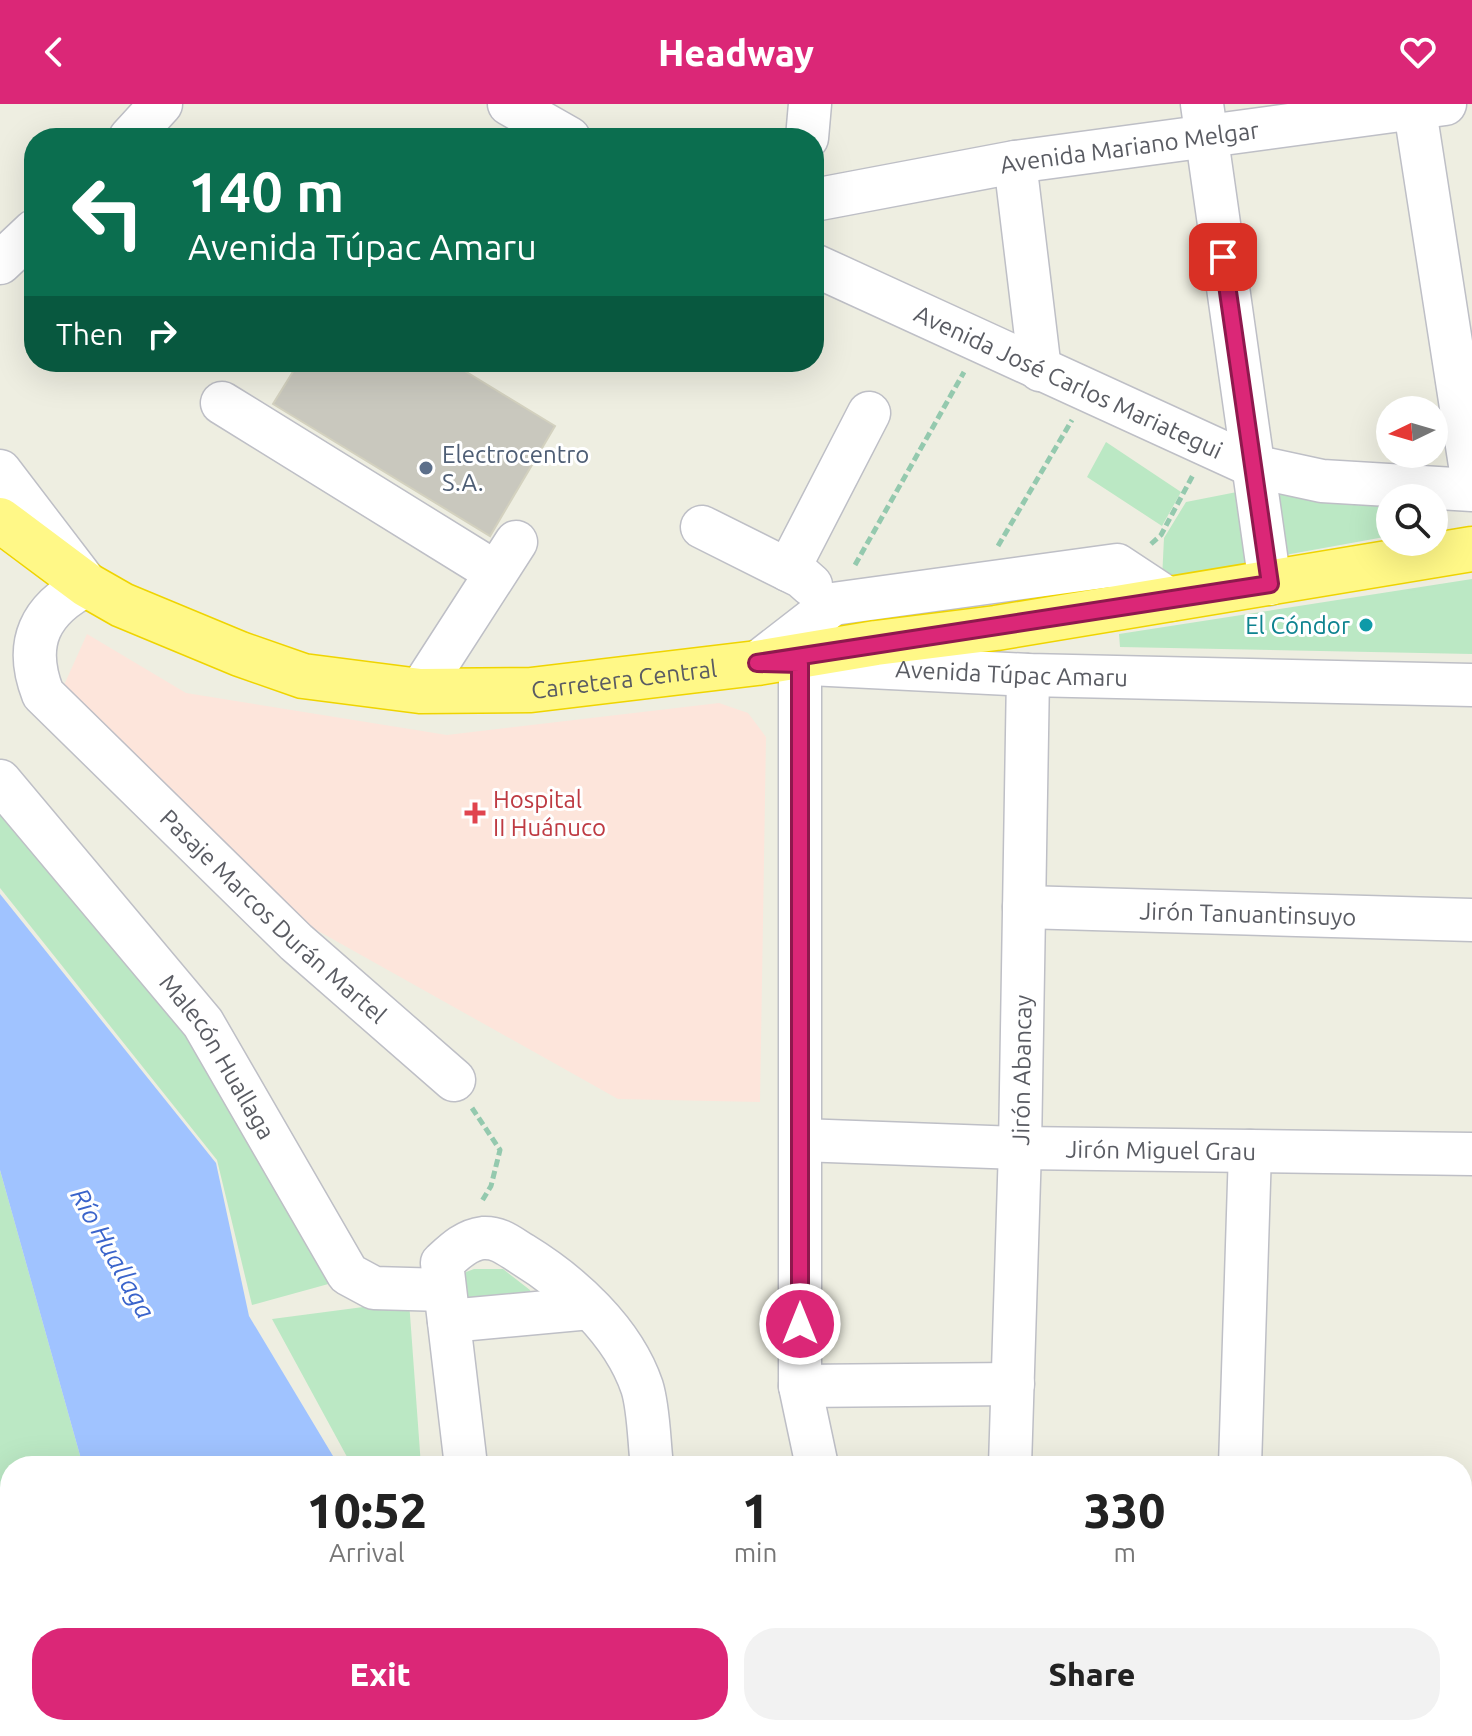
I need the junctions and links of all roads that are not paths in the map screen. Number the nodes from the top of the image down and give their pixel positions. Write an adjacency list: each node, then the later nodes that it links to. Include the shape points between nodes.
1 (810, 104): 6 (street)
2 (1425, 106): 4 (street, Avenida Mariano Melgar); 17 (street)
3 (524, 108): 5 (street)
4 (1204, 120): 7 (street, Avenida Mariano Melgar); 15 (street)
5 (554, 128)
6 (808, 128)
7 (1015, 162): 8 (street, Avenida Mariano Melgar); 12 (street)
8 (824, 188)
9 (24, 240): 10 (street)
10 (0, 263)
11 (824, 270): 12 (street, Avenida José Carlos Mariategui)
12 (1040, 370): 15 (street, Avenida José Carlos Mariategui)
13 (222, 403): 31 (street, via 505,557)
14 (869, 413): 22 (street)
15 (1253, 466): 18 (street, Avenida José Carlos Mariategui, via 1322,481); 23 (street)
16 (0, 471): 24 (street)
17 (1472, 478)
18 (1472, 490)
19 (0, 520): 24 (highway, Carretera Central)
20 (702, 527): 22 (street)
21 (1472, 549): 23 (highway, Carretera Central)
22 (788, 570): 26 (street)
23 (1270, 584): 25 (highway, Carretera Central)
24 (87, 585): 31 (highway, Carretera Central, via 122,605 303,676); 35 (street, Pasaje Marcos Durán Martel, via 46,617 34,643 34,672 43,694 296,942)
25 (1170, 600): 26 (street, via 1117,565); 27 (highway, Carretera Central)
26 (833, 604): 27 (street)
27 (757, 663): 28 (street, Avenida Túpac Amaru); 31 (highway, Carretera Central, via 531,690)
28 (800, 664): 29 (street, Avenida Túpac Amaru); 36 (street)
29 (1028, 675): 30 (street, Avenida Túpac Amaru); 33 (street, Jirón Abancay)
30 (1472, 685)
31 (420, 691)
32 (0, 781): 40 (street, Malecón Huallaga, via 203,1023 348,1274 374,1288)
33 (1024, 907): 34 (street, Jirón Tanuantinsuyo); 37 (street, Jirón Abancay)
34 (1472, 920)
35 (454, 1080)
36 (801, 1140): 37 (street, Jirón Miguel Grau); 43 (street)
37 (1020, 1148): 38 (street, Jirón Miguel Grau); 42 (street, Jirón Abancay)
38 (1250, 1151): 39 (street, Jirón Miguel Grau); 48 (street)
39 (1472, 1154)
40 (445, 1292): 41 (street, Malecón Huallaga); 41 (street, via 462,1245 498,1239 551,1272); 44 (street)
41 (590, 1308): 45 (street, via 620,1343 643,1388)
42 (1013, 1384): 43 (street); 47 (street, Jirón Abancay)
43 (800, 1386): 46 (street)
44 (465, 1456)
45 (651, 1456)
46 (815, 1456)
47 (1010, 1456)
48 (1240, 1456)

